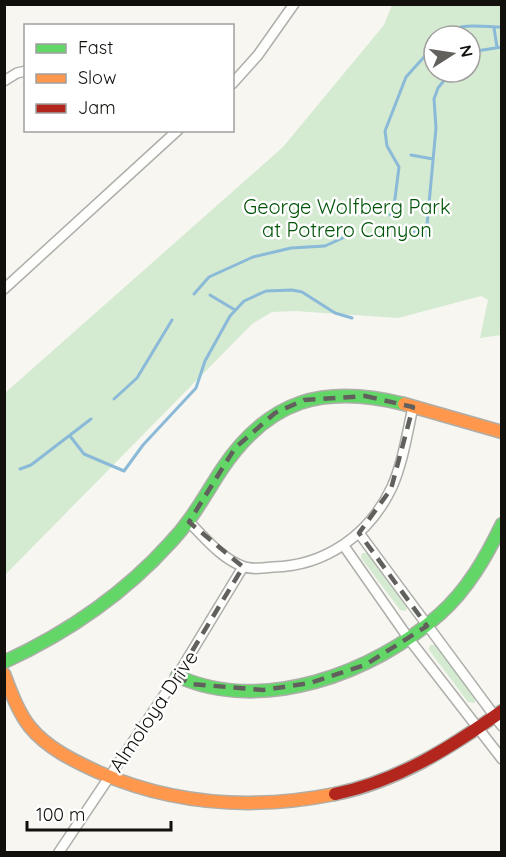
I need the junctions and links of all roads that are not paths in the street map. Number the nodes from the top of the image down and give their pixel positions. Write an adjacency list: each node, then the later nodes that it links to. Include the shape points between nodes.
1 (294, 4): 5 (street)
2 (4, 68): 3 (street)
3 (21, 72): 4 (street)
4 (4, 81)
5 (234, 82)
6 (176, 132): 7 (street)
7 (4, 289)
8 (413, 407): 9 (street); 10 (street, via 365,396 334,395 304,400 275,413 235,448); 12 (street, via 391,489)
9 (501, 432)
10 (189, 522): 14 (street, via 221,554); 17 (street, via 114,598 80,623)
11 (501, 524): 15 (street, via 486,557 466,586)
12 (359, 533): 13 (street); 15 (street)
13 (344, 546): 14 (street, via 295,565); 16 (street)
14 (243, 567): 19 (street, Almoloya Drive)
15 (427, 626): 16 (street); 20 (street)
16 (409, 639): 19 (street, via 365,665 310,683 235,690 202,687); 21 (street)
17 (4, 662)
18 (4, 674): 23 (street, via 30,726 69,759)
19 (177, 676): 23 (street, Almoloya Drive)
20 (499, 718): 21 (street)
21 (478, 729): 22 (street); 23 (street, via 409,770 351,790 301,800 217,802 138,789)
22 (501, 759)
23 (108, 778): 24 (street, Almoloya Drive)
24 (59, 852)

